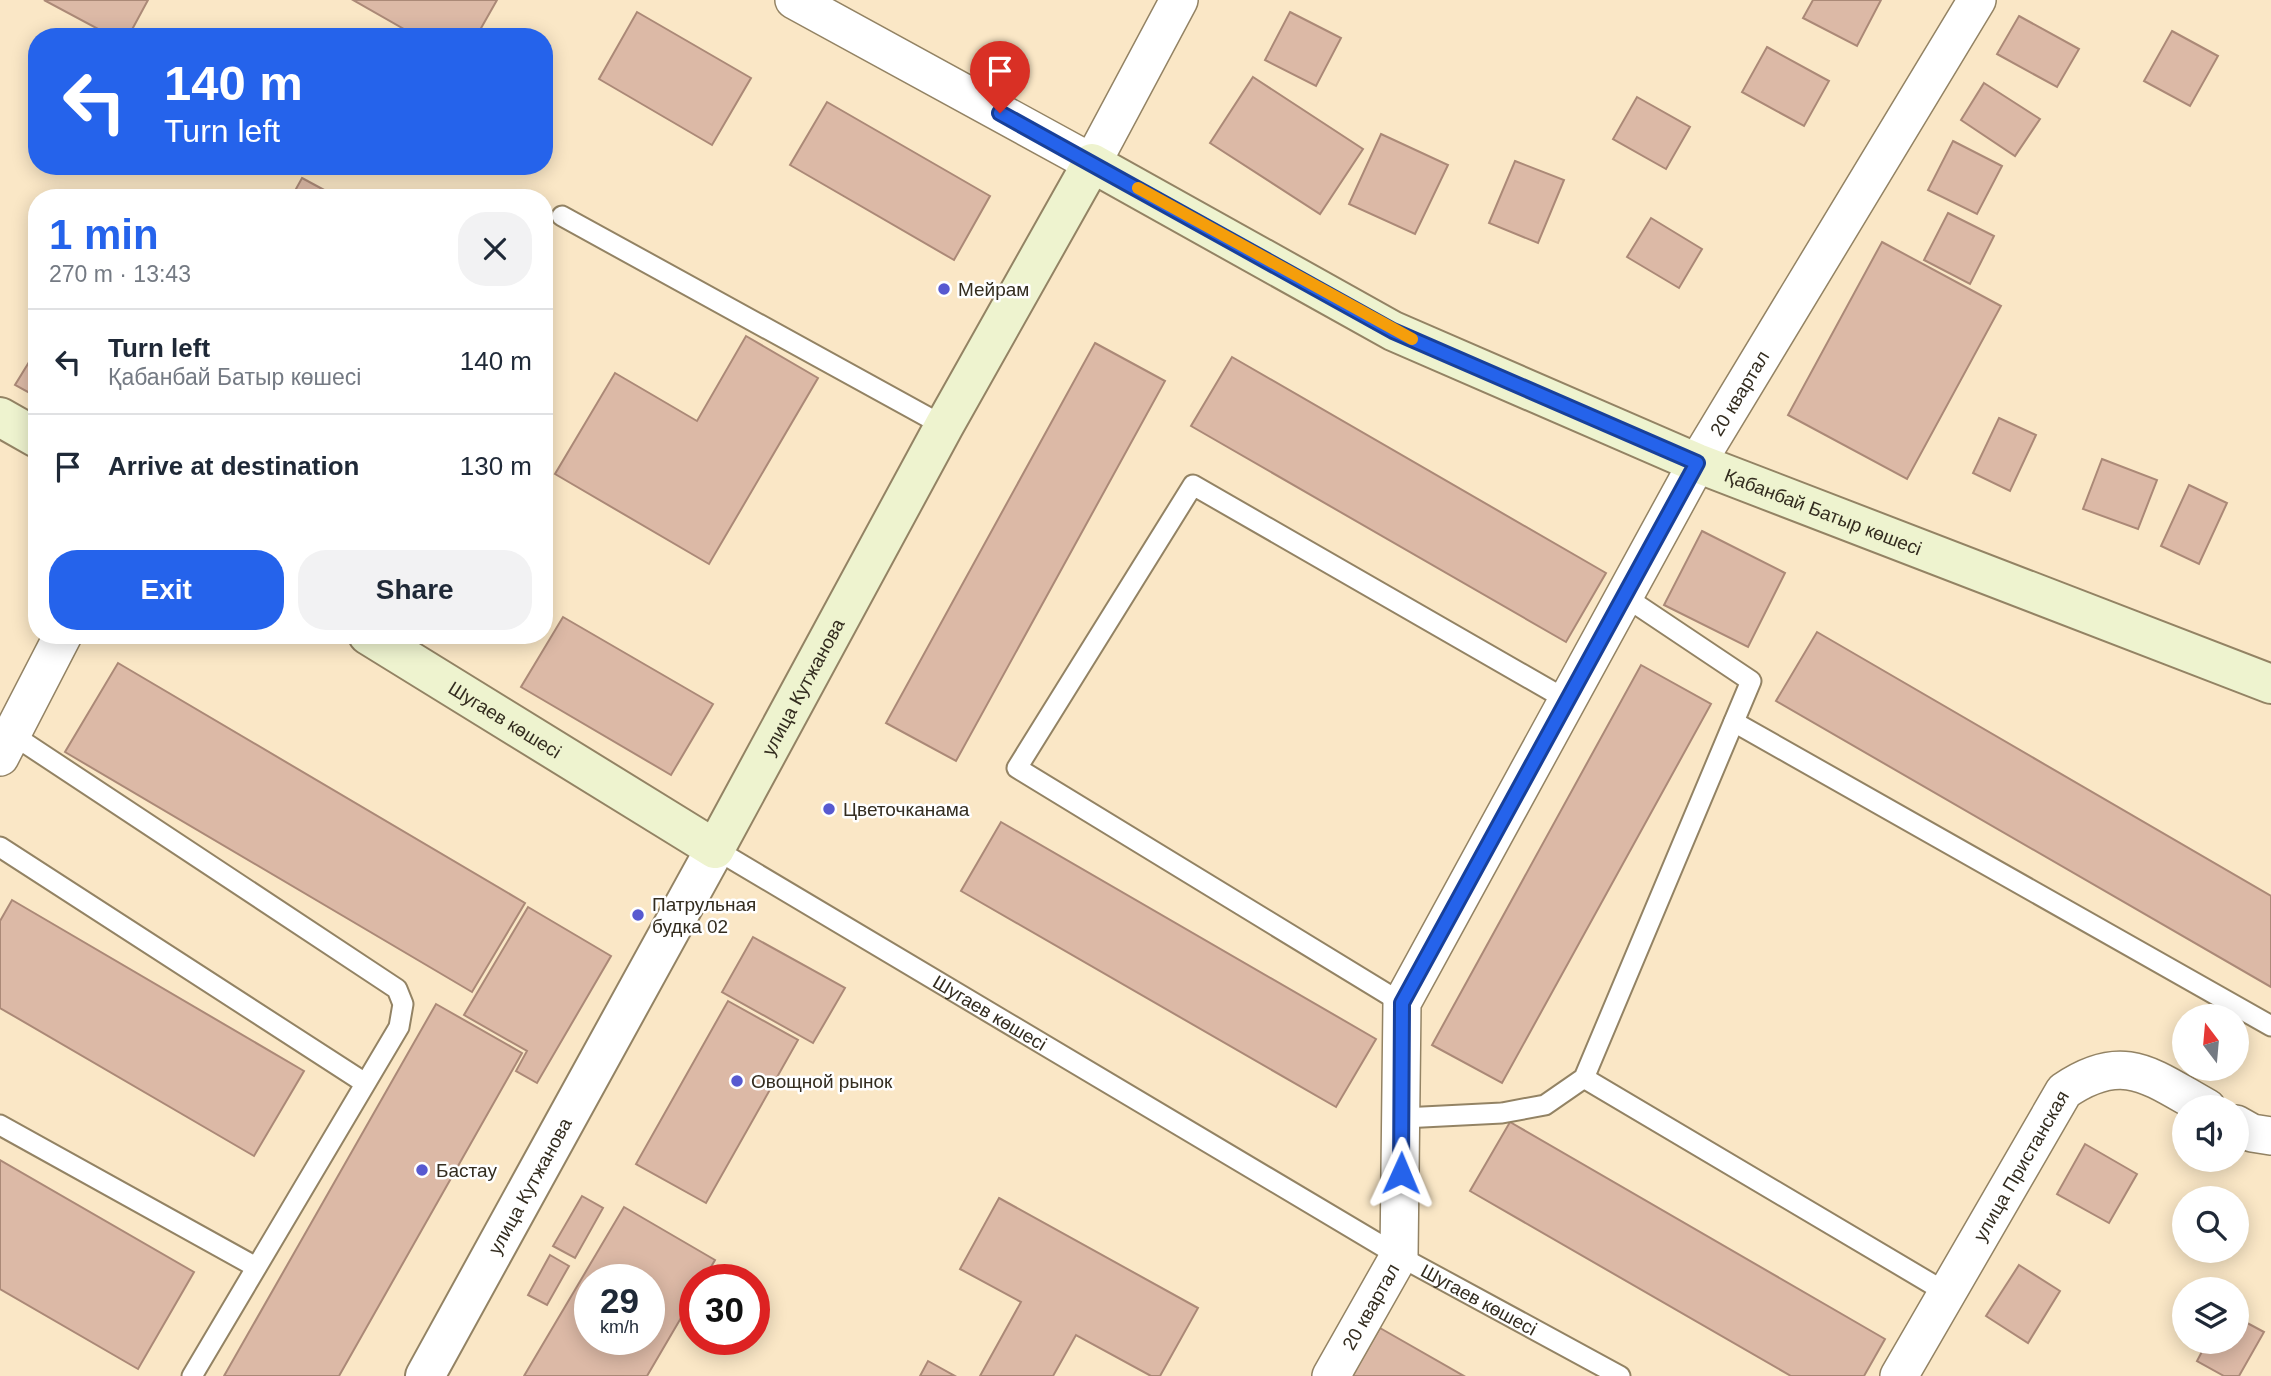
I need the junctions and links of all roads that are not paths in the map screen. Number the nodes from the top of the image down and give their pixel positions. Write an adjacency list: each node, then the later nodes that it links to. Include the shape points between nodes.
1 (794, 0): 4 (street, Қабанбай Батыр көшесі)
2 (1179, 0): 4 (street, улица Кутжанова)
3 (1977, 0): 9 (street, 20 квартал)
4 (1092, 163): 7 (main road, улица Кутжанова); 9 (main road, Қабанбай Батыр көшесі, via 1393,331)
5 (562, 216): 7 (lane)
6 (0, 417): 8 (main road)
7 (944, 426): 18 (main road, улица Кутжанова)
8 (28, 433)
9 (1697, 463): 10 (street, 20 квартал); 13 (main road, Қабанбай Батыр көшесі)
10 (1624, 596): 14 (street, 20 квартал); 15 (lane, via 1751,681)
11 (58, 644): 16 (street)
12 (383, 644): 18 (main road, Шугаев көшесі)
13 (2271, 684)
14 (1567, 700): 19 (street, 20 квартал); 19 (lane, via 1193,485 1017,768)
15 (1734, 722): 20 (lane); 21 (lane)
16 (5, 745): 22 (lane, via 397,989 403,1004 399,1027)
17 (0, 847): 22 (lane)
18 (715, 849): 28 (lane, Шугаев көшесі); 32 (street, улица Кутжанова)
19 (1402, 1003): 24 (street, 20 квартал)
20 (2271, 1026)
21 (1584, 1078): 24 (lane, via 1545,1105 1503,1113); 30 (lane)
22 (365, 1083): 29 (lane)
23 (2184, 1095): 30 (street, улица Пристанская, via 2144,1073 2112,1069 2083,1078 2064,1091)
24 (1403, 1118): 28 (street, 20 квартал)
25 (0, 1125): 29 (lane)
26 (2249, 1131): 27 (street)
27 (2271, 1136)
28 (1399, 1256): 33 (street, 20 квартал); 34 (lane, Шугаев көшесі)
29 (256, 1267): 31 (lane)
30 (1947, 1293): 35 (street, улица Пристанская)
31 (192, 1376)
32 (425, 1376)
33 (1331, 1376)
34 (1620, 1376)
35 (1899, 1376)

